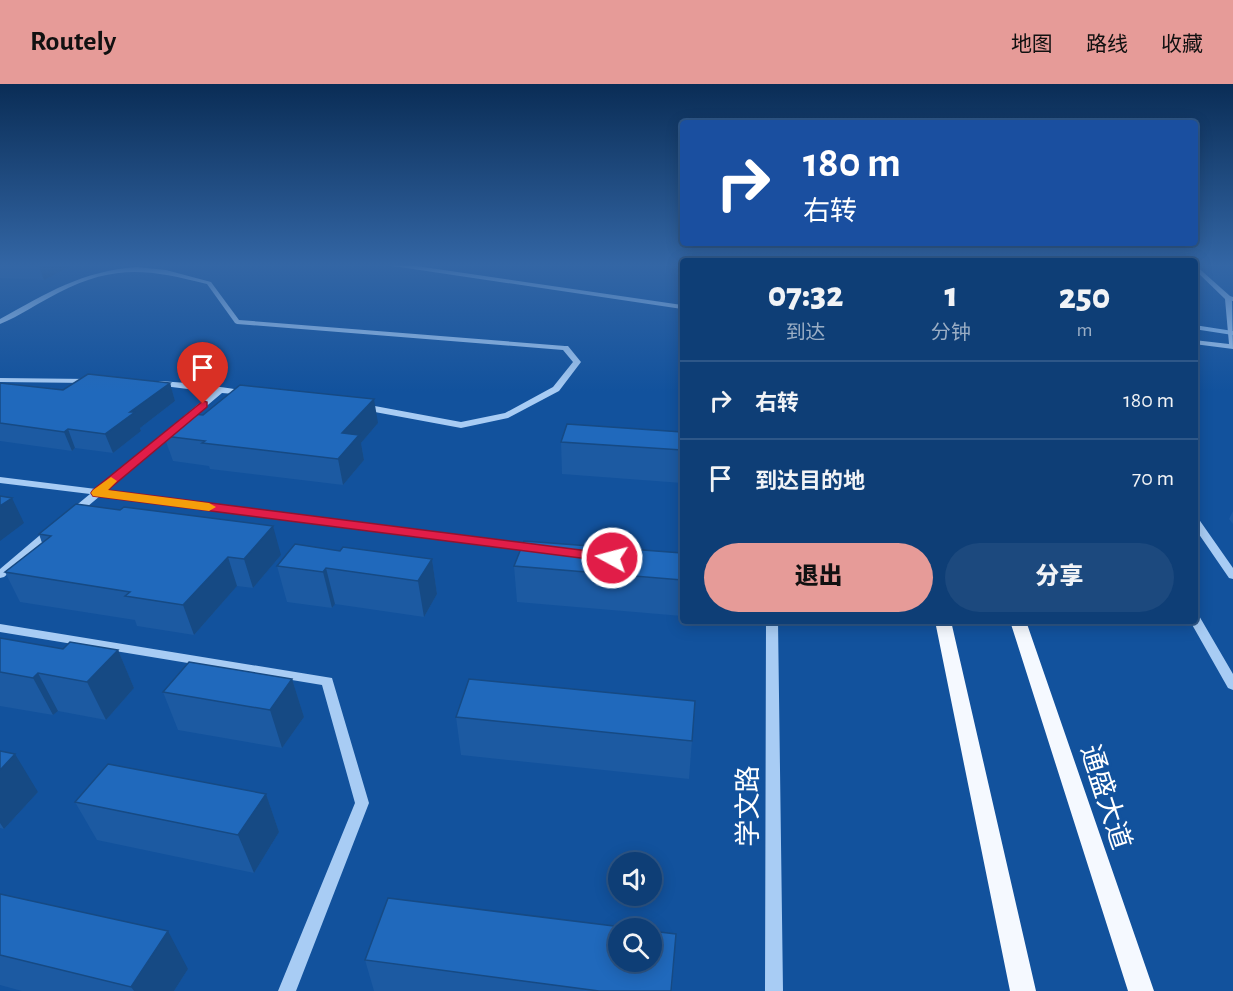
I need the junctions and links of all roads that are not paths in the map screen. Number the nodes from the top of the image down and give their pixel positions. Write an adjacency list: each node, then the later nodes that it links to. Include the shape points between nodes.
1 (29, 306): 4 (street)
2 (225, 306): 12 (street, via 237,322 565,348 577,362 556,389 518,410 460,425 396,411)
3 (1231, 306): 6 (street)
4 (0, 322)
5 (1198, 342): 6 (street)
6 (1233, 346)
7 (0, 380): 8 (street)
8 (100, 382)
9 (145, 382): 10 (street)
10 (220, 389): 11 (street); 14 (street)
11 (256, 394)
12 (349, 406)
13 (0, 480): 14 (street)
14 (97, 493): 16 (street); 17 (street)
15 (1198, 526): 18 (street)
16 (542, 549)
17 (0, 575)
18 (1233, 576)
19 (772, 624): 26 (street, 学文路)
20 (943, 624): 27 (main road)
21 (1019, 624): 28 (main road, 通盛大道)
22 (1198, 624): 24 (street)
23 (0, 628): 25 (street, via 327,681 362,803)
24 (1233, 685)
25 (287, 991)
26 (774, 991)
27 (1023, 991)
28 (1141, 991)

